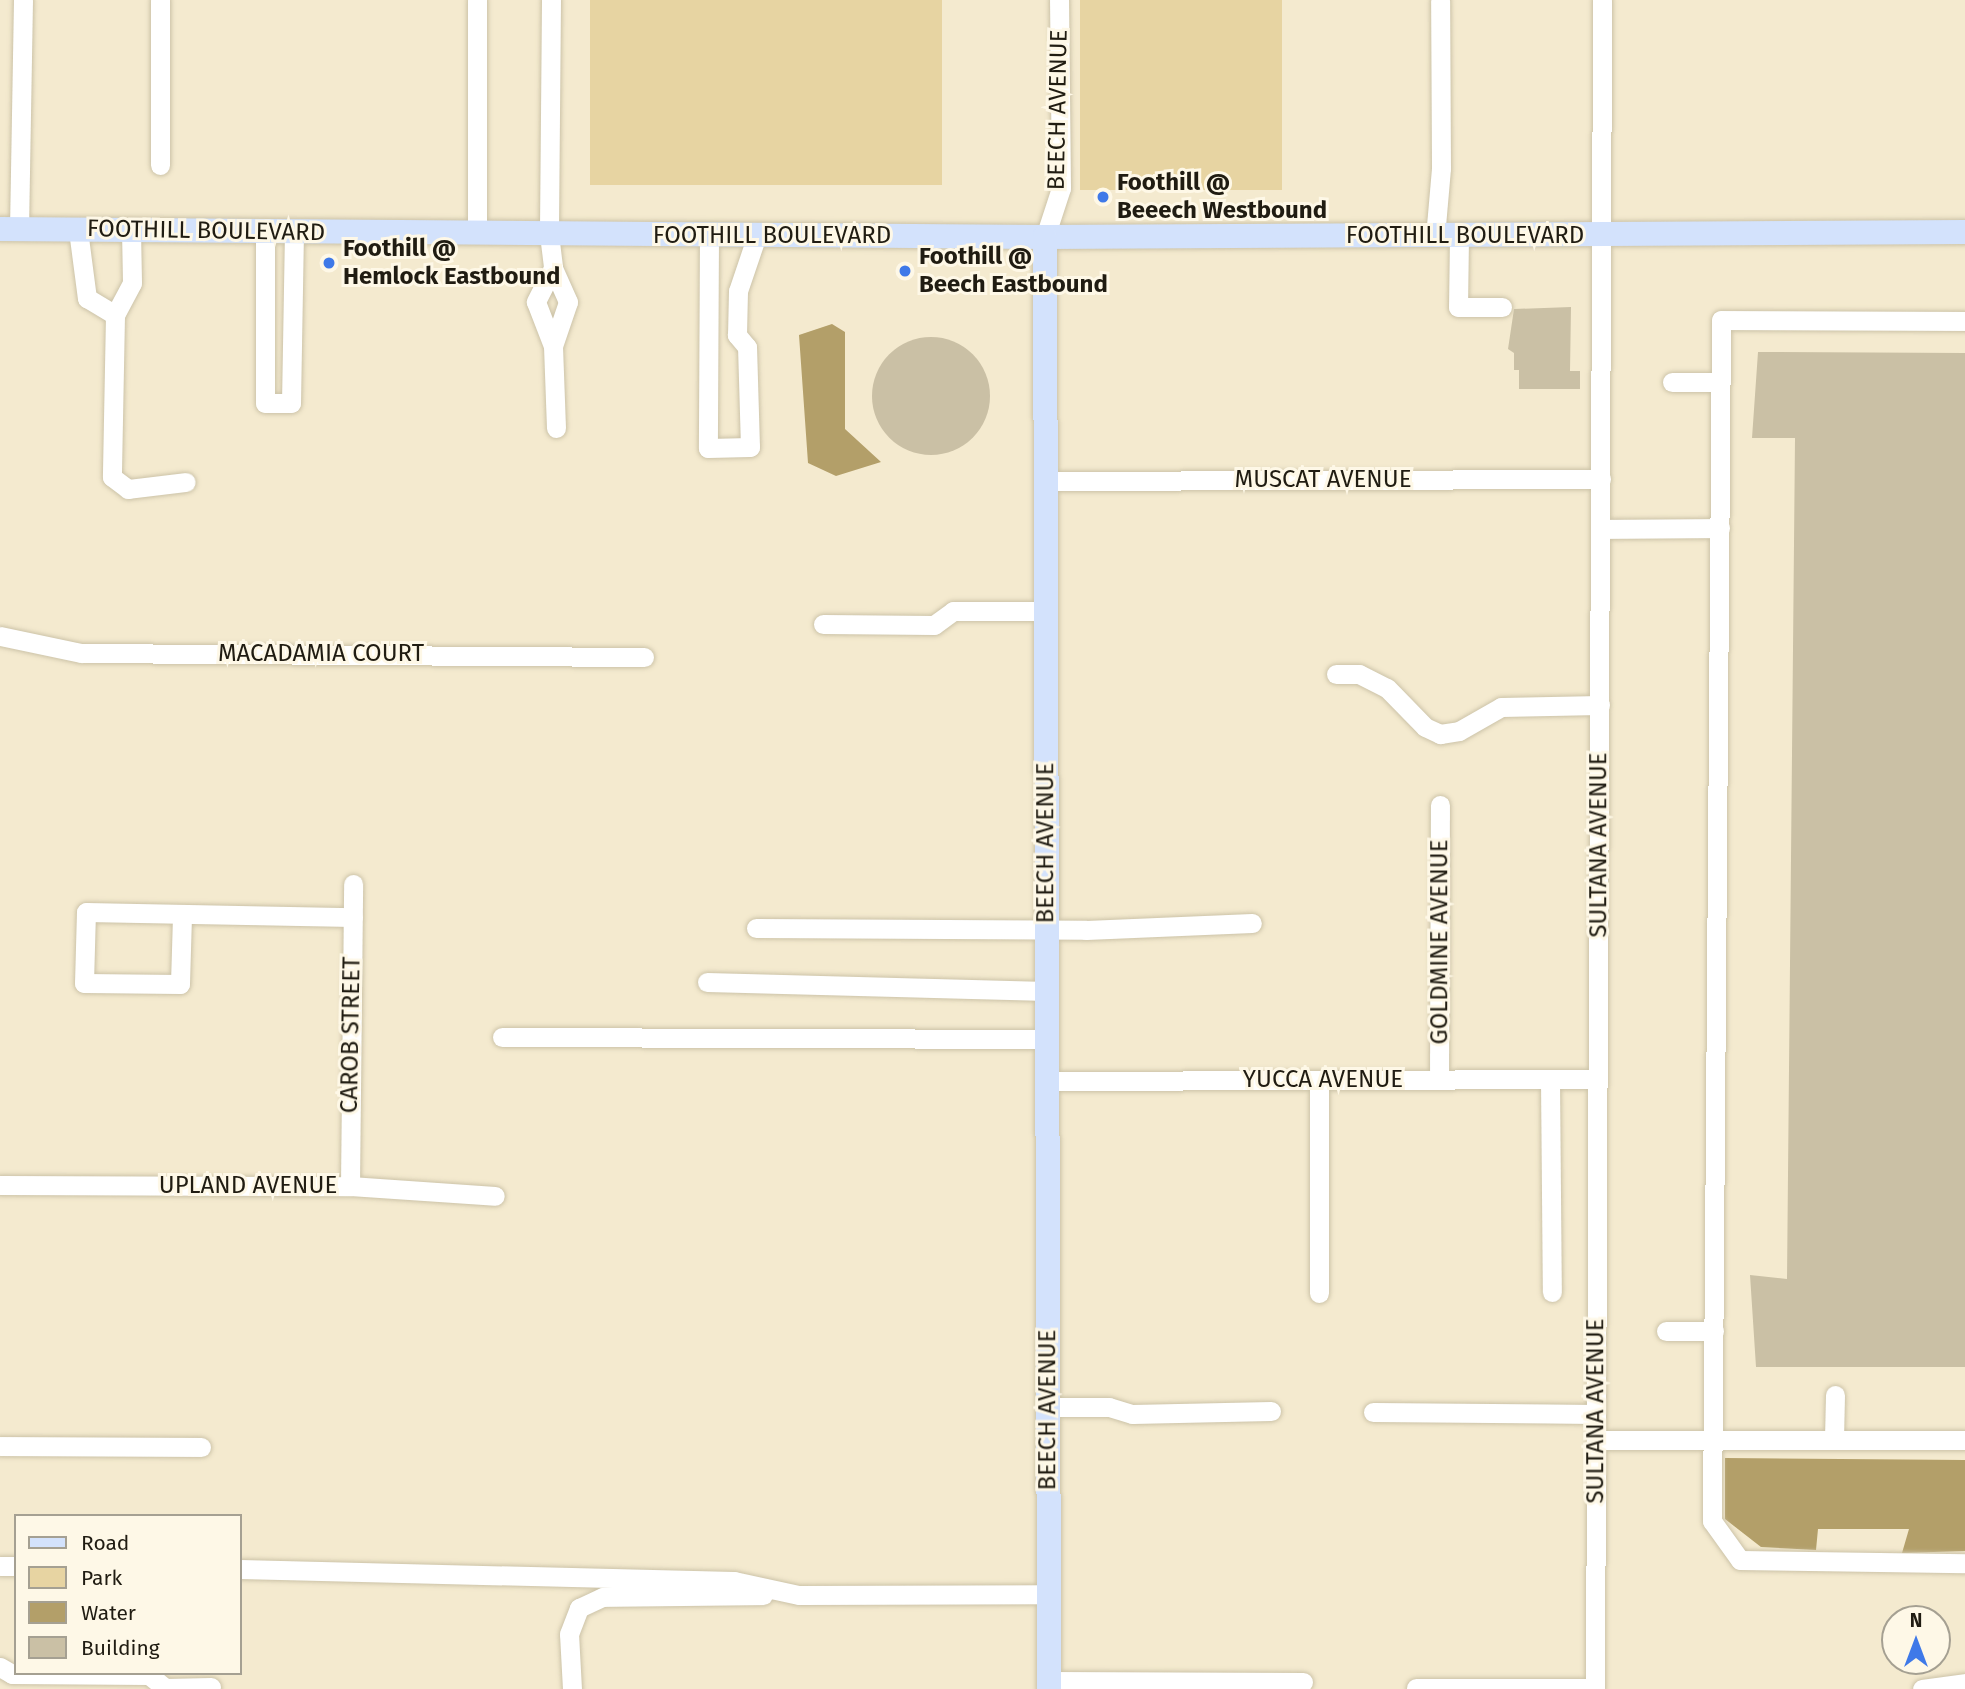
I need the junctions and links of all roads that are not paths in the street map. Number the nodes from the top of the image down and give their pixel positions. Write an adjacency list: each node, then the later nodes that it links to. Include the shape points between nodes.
1 (23, 0): 9 (street)
2 (160, 0): 8 (street)
3 (477, 0): 15 (street)
4 (551, 0): 16 (street)
5 (1059, 0): 20 (street, BEECH AVENUE, via 1061,188)
6 (1602, 0): 19 (street, SULTANA AVENUE)
7 (1440, 1): 21 (street, via 1441,168)
8 (160, 164)
9 (10, 229): 10 (main road, FOOTHILL BOULEVARD)
10 (78, 230): 11 (main road, FOOTHILL BOULEVARD); 24 (street, via 87,298)
11 (131, 230): 13 (main road, FOOTHILL BOULEVARD); 24 (street, via 132,283)
12 (1965, 232): 19 (main road, FOOTHILL BOULEVARD)
13 (265, 233): 14 (main road, FOOTHILL BOULEVARD); 14 (street, via 265,403 291,403)
14 (294, 233): 15 (main road, FOOTHILL BOULEVARD)
15 (477, 233): 16 (main road, FOOTHILL BOULEVARD)
16 (549, 234): 17 (main road, FOOTHILL BOULEVARD); 22 (street)
17 (709, 235): 18 (main road, FOOTHILL BOULEVARD); 18 (street, via 708,448 750,447 747,347 737,335 738,292)
18 (757, 235): 20 (main road, FOOTHILL BOULEVARD)
19 (1602, 236): 21 (main road, FOOTHILL BOULEVARD); 30 (street, SULTANA AVENUE)
20 (1045, 237): 21 (main road, FOOTHILL BOULEVARD); 31 (main road, BEECH AVENUE)
21 (1447, 237): 23 (street, via 1458,307)
22 (553, 268): 26 (street, via 568,302); 26 (street, via 537,302)
23 (1502, 307)
24 (115, 315): 32 (street, via 112,477 128,489)
25 (1965, 321): 28 (street, via 1721,320)
26 (553, 346): 29 (street)
27 (1672, 382): 28 (street)
28 (1720, 382): 33 (street)
29 (556, 428)
30 (1601, 479): 31 (street, MUSCAT AVENUE); 34 (street, SULTANA AVENUE)
31 (1045, 481): 35 (main road, BEECH AVENUE)
32 (186, 482)
33 (1720, 528): 34 (street); 63 (street)
34 (1601, 529): 40 (street, SULTANA AVENUE)
35 (1046, 611): 36 (street, via 953,611 934,625); 47 (main road, BEECH AVENUE)
36 (823, 624)
37 (0, 636): 38 (street, MACADAMIA COURT, via 81,653)
38 (644, 656)
39 (1336, 674): 40 (street, via 1359,674 1387,688 1425,727 1440,734 1459,731 1501,707)
40 (1600, 705): 53 (street, SULTANA AVENUE)
41 (1440, 805): 55 (street, GOLDMINE AVENUE)
42 (353, 884): 44 (street, CAROB STREET)
43 (182, 916): 43 (street, via 180,984 84,983 86,912); 44 (street)
44 (353, 917): 58 (street, CAROB STREET)
45 (1252, 923): 47 (street)
46 (756, 928): 47 (street)
47 (1047, 928): 49 (main road, BEECH AVENUE)
48 (707, 982): 49 (street)
49 (1047, 991): 51 (main road, BEECH AVENUE)
50 (502, 1037): 51 (street)
51 (1047, 1039): 56 (main road, BEECH AVENUE)
52 (1550, 1079): 53 (street, YUCCA AVENUE); 55 (street, YUCCA AVENUE); 60 (street)
53 (1598, 1079): 68 (street, SULTANA AVENUE)
54 (1319, 1080): 55 (street, YUCCA AVENUE); 56 (street, YUCCA AVENUE); 61 (street)
55 (1439, 1080)
56 (1047, 1081): 65 (main road, BEECH AVENUE)
57 (0, 1185): 58 (street, UPLAND AVENUE)
58 (350, 1186): 59 (street, UPLAND AVENUE)
59 (495, 1196)
60 (1552, 1292)
61 (1319, 1293)
62 (1666, 1331): 63 (street)
63 (1714, 1331): 69 (street)
64 (1835, 1395): 70 (street)
65 (1048, 1407): 66 (street, via 1109,1407 1132,1414); 77 (main road, BEECH AVENUE)
66 (1271, 1411)
67 (1373, 1412): 68 (street)
68 (1596, 1414): 71 (street, SULTANA AVENUE)
69 (1713, 1439): 70 (street); 71 (street); 75 (street, via 1712,1521 1740,1560)
70 (1834, 1439): 72 (street)
71 (1596, 1440): 86 (street, SULTANA AVENUE)
72 (1965, 1440)
73 (0, 1446): 74 (street)
74 (201, 1447)
75 (1965, 1563)
76 (242, 1569): 78 (street, via 734,1581)
77 (1049, 1594): 78 (street); 82 (main road, BEECH AVENUE)
78 (799, 1595): 85 (street, via 603,1597 579,1608 569,1634)
79 (149, 1675): 83 (street, via 166,1688)
80 (1303, 1682): 82 (street)
81 (1965, 1683): 87 (street)
82 (1049, 1685)
83 (211, 1687)
84 (1416, 1688): 86 (street)
85 (572, 1689)
86 (1595, 1689)
87 (1923, 1689)

